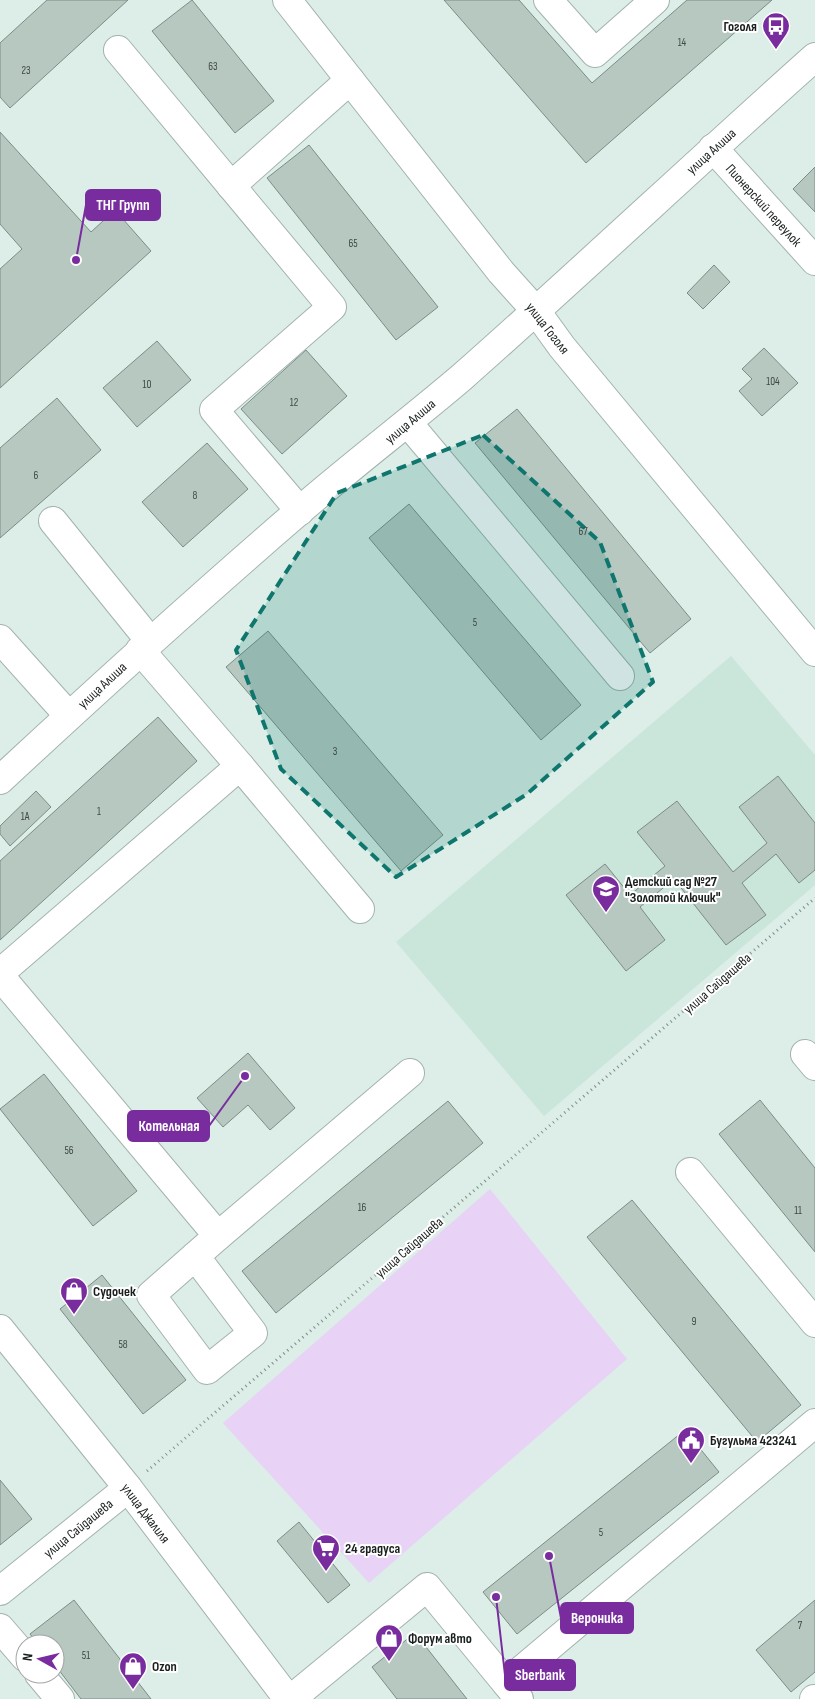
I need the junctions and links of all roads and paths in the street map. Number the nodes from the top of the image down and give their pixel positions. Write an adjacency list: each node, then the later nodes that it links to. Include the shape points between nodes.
1 (287, 0): 6 (street, улица Гоголя)
2 (548, 0): 3 (street, via 595,53)
3 (655, 0)
4 (118, 50): 8 (street)
5 (815, 57): 7 (street, улица Алиша)
6 (350, 80): 8 (street); 10 (street, улица Гоголя)
7 (713, 148): 9 (street, Пионерский переулок); 10 (street, улица Алиша)
8 (231, 186): 12 (street, via 332,307 214,410)
9 (815, 261)
10 (536, 312): 11 (street, улица Алиша); 16 (street, улица Гоголя)
11 (408, 424): 12 (street, улица Алиша); 17 (street)
12 (300, 511): 15 (street, улица Алиша)
13 (53, 521): 15 (street)
14 (0, 639): 18 (street)
15 (145, 646): 18 (street, улица Алиша); 19 (street)
16 (815, 652)
17 (620, 676)
18 (69, 716): 20 (street, улица Алиша)
19 (240, 766): 22 (street); 23 (street)
20 (0, 780)
21 (815, 898): 31 (path, улица Сайдашева)
22 (360, 908)
23 (0, 975): 26 (street)
24 (410, 1073): 26 (street)
25 (690, 1172): 28 (street)
26 (218, 1236): 27 (street)
27 (195, 1256)
28 (815, 1323)
29 (0, 1330): 31 (street, улица Джалиля)
30 (815, 1423): 36 (street)
31 (128, 1488): 32 (street, улица Сайдашева); 38 (street, улица Джалиля)
32 (1, 1587)
33 (0, 1628): 34 (street)
34 (15, 1645)
35 (47, 1684): 37 (street)
36 (513, 1691): 38 (street, via 427,1587)
37 (60, 1699)
38 (289, 1699)

